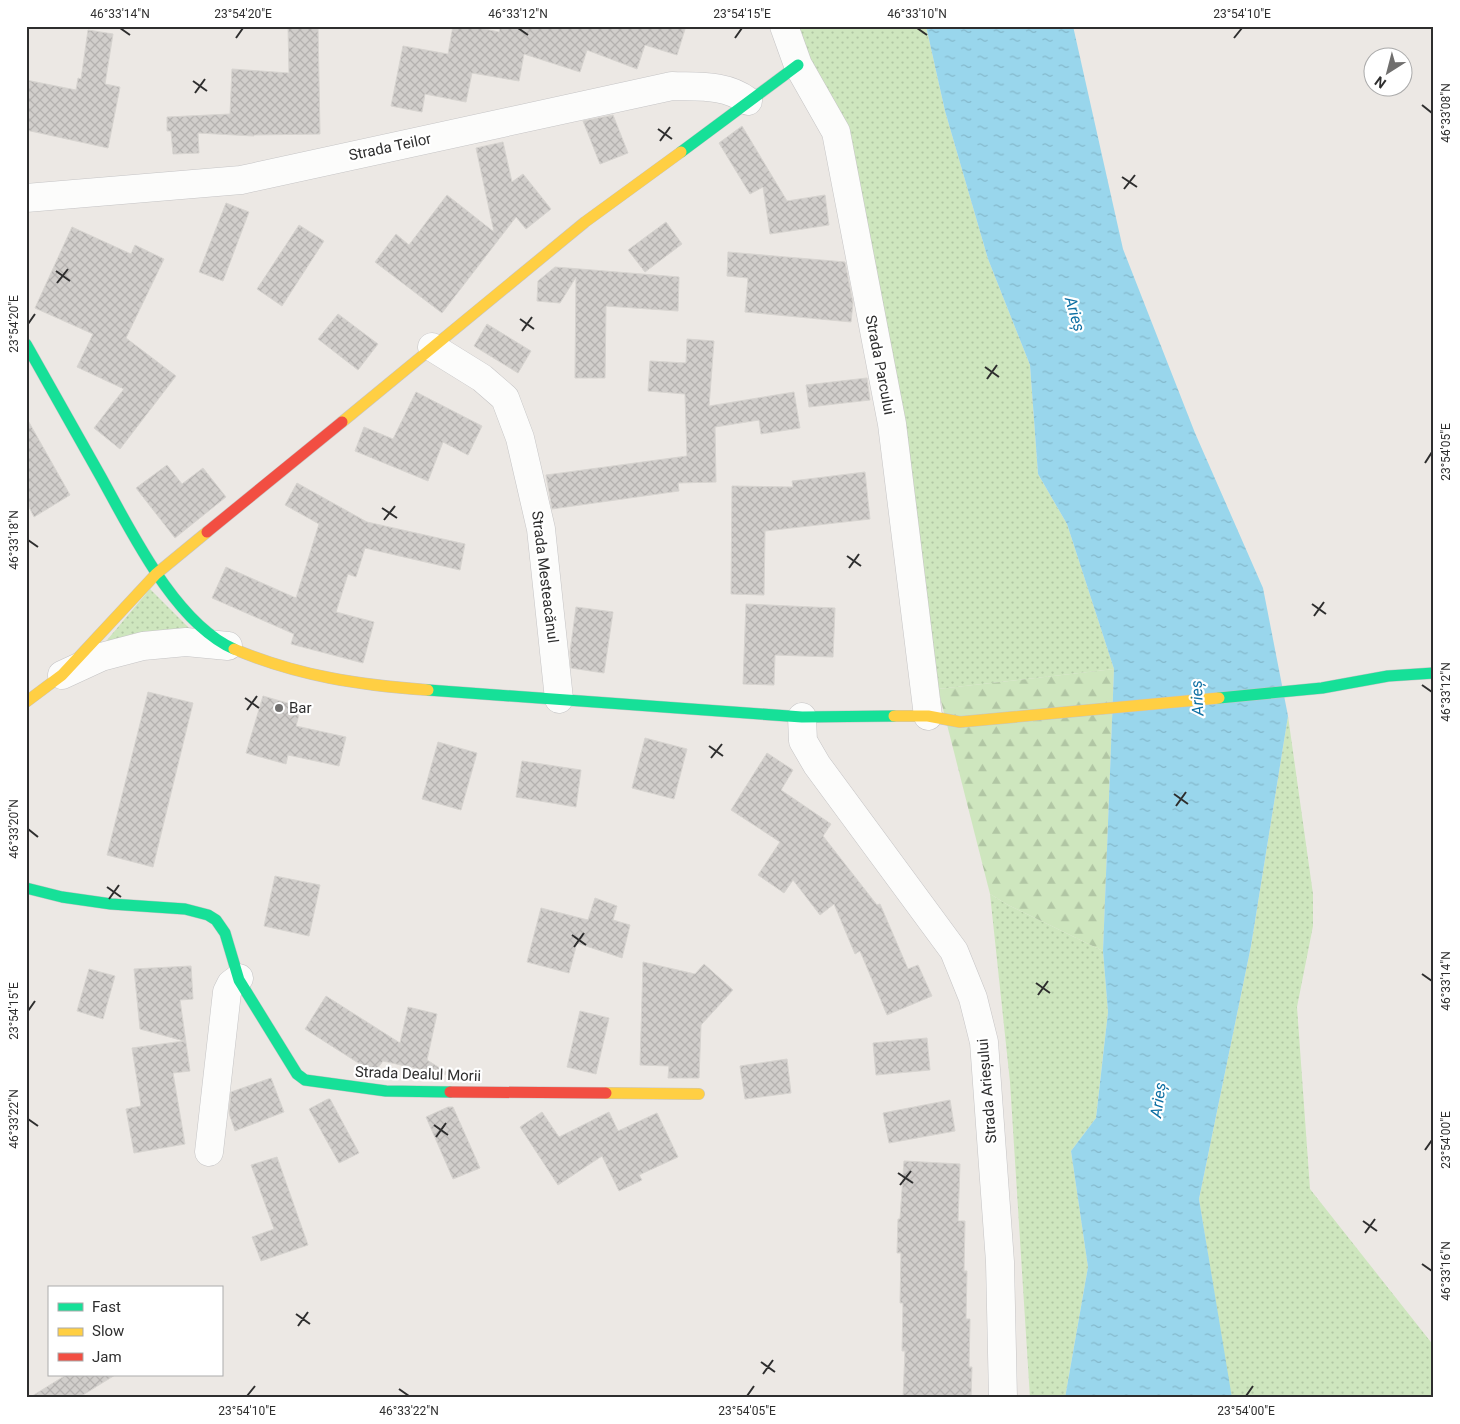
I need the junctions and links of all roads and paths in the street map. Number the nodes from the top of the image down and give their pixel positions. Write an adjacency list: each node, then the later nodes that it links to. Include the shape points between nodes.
1 (784, 26): 2 (street, Strada Parcului)
2 (798, 65): 3 (street); 13 (street, Strada Parcului, via 836,132 892,424)
3 (748, 101): 4 (street, Strada Teilor, via 739,94 715,87 672,86 241,180); 6 (street, via 585,222)
4 (26, 198)
5 (26, 344): 7 (street)
6 (432, 347): 7 (street); 11 (street, Strada Mesteacănul, via 482,378 505,398 520,438 541,529)
7 (156, 574): 8 (street, via 199,623); 10 (street)
8 (228, 646): 10 (street, via 186,642 143,646 101,657); 11 (street, via 303,674 338,681)
9 (1434, 673): 13 (street, via 1388,676 1322,688 960,722)
10 (62, 675): 12 (street)
11 (559, 699): 14 (street)
12 (26, 702)
13 (928, 716): 14 (street)
14 (802, 717): 19 (street, Strada Arieșului, via 803,740 817,765 954,951 973,998 986,1062 1000,1262)
15 (26, 888): 16 (street, Strada Dealul Morii, via 125,906 204,913 216,920 224,932)
16 (238, 978): 17 (street, Strada Dealul Morii, via 297,1074 305,1080 386,1091); 18 (street, via 227,992)
17 (699, 1094)
18 (209, 1152)
19 (1003, 1398)

